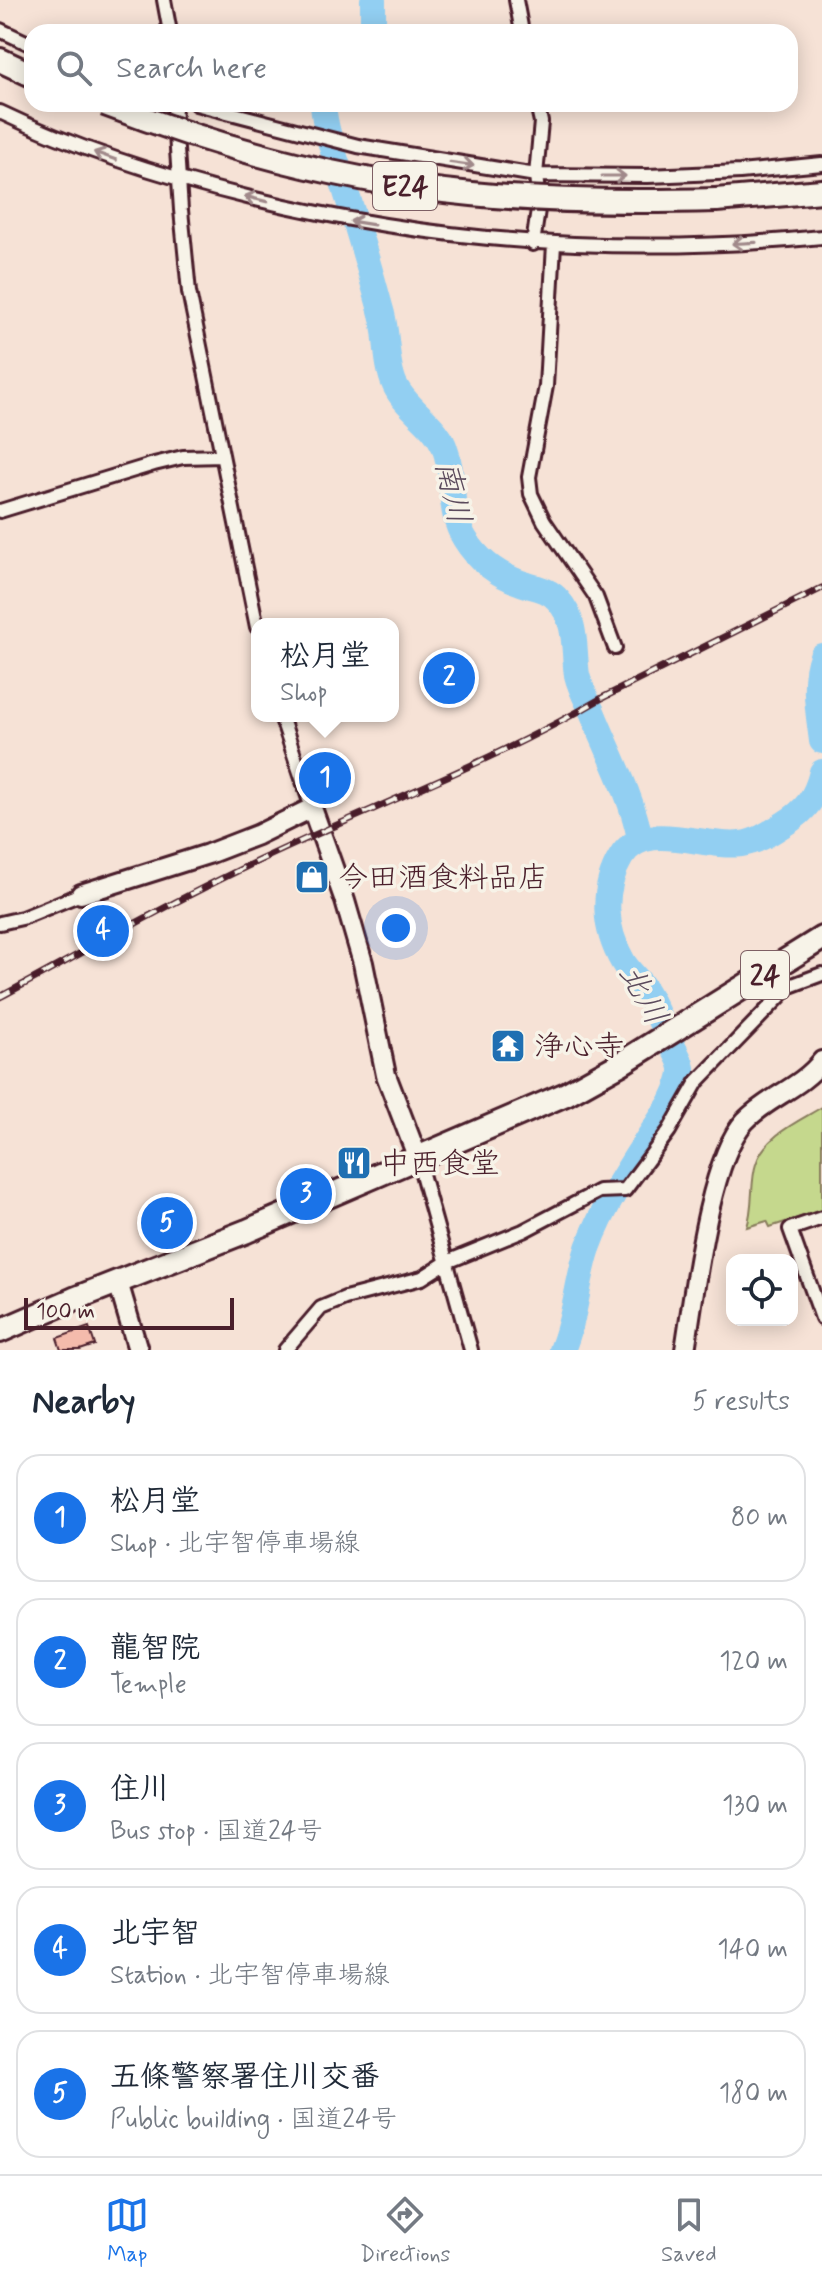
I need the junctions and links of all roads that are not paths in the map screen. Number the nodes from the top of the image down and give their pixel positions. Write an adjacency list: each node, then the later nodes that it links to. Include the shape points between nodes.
1 (164, 0): 3 (street)
2 (516, 0): 4 (street)
3 (168, 24)
4 (520, 24)
5 (0, 30): 6 (street)
6 (24, 41)
7 (0, 60): 8 (highway)
8 (24, 71)
9 (0, 112): 16 (street, one-way to 9)
10 (128, 112): 19 (highway, E24, bridge, via 215,143 388,183 553,200)
11 (175, 112): 16 (street)
12 (222, 112): 15 (street, one-way to 15, via 358,146)
13 (539, 112): 15 (street)
14 (822, 164): 15 (street, one-way to 14, via 648,176)
15 (536, 175): 21 (street, via 539,203)
16 (179, 180): 21 (street, one-way to 16, via 331,218); 23 (street, via 189,292)
17 (822, 191): 19 (highway, E24)
18 (822, 198): 19 (highway)
19 (716, 200)
20 (822, 237): 22 (street, one-way to 22, via 677,247)
21 (533, 244): 22 (street)
22 (554, 244): 26 (street, via 546,386 529,477 531,494 596,597)
23 (222, 456): 24 (street, via 154,464); 25 (street)
24 (0, 511)
25 (255, 618)
26 (615, 648)
27 (283, 722): 28 (street)
28 (312, 808): 29 (main road, via 208,854); 34 (main road, via 363,963 386,1075)
29 (81, 894): 30 (street)
30 (0, 923)
31 (821, 942): 34 (highway, 24, via 566,1094)
32 (822, 974): 36 (street, via 790,986 697,1082 625,1190 599,1191 523,1231)
33 (822, 1061): 43 (main road, via 812,1075 746,1121 731,1140 716,1184)
34 (417, 1156): 36 (street); 37 (highway, 24)
35 (822, 1218): 38 (street, via 790,1229)
36 (447, 1262): 41 (street, via 422,1278 321,1308); 42 (street)
37 (118, 1282): 39 (highway, 24); 40 (main road)
38 (822, 1318)
39 (0, 1331)
40 (138, 1350)
41 (285, 1350)
42 (471, 1350)
43 (685, 1350)

